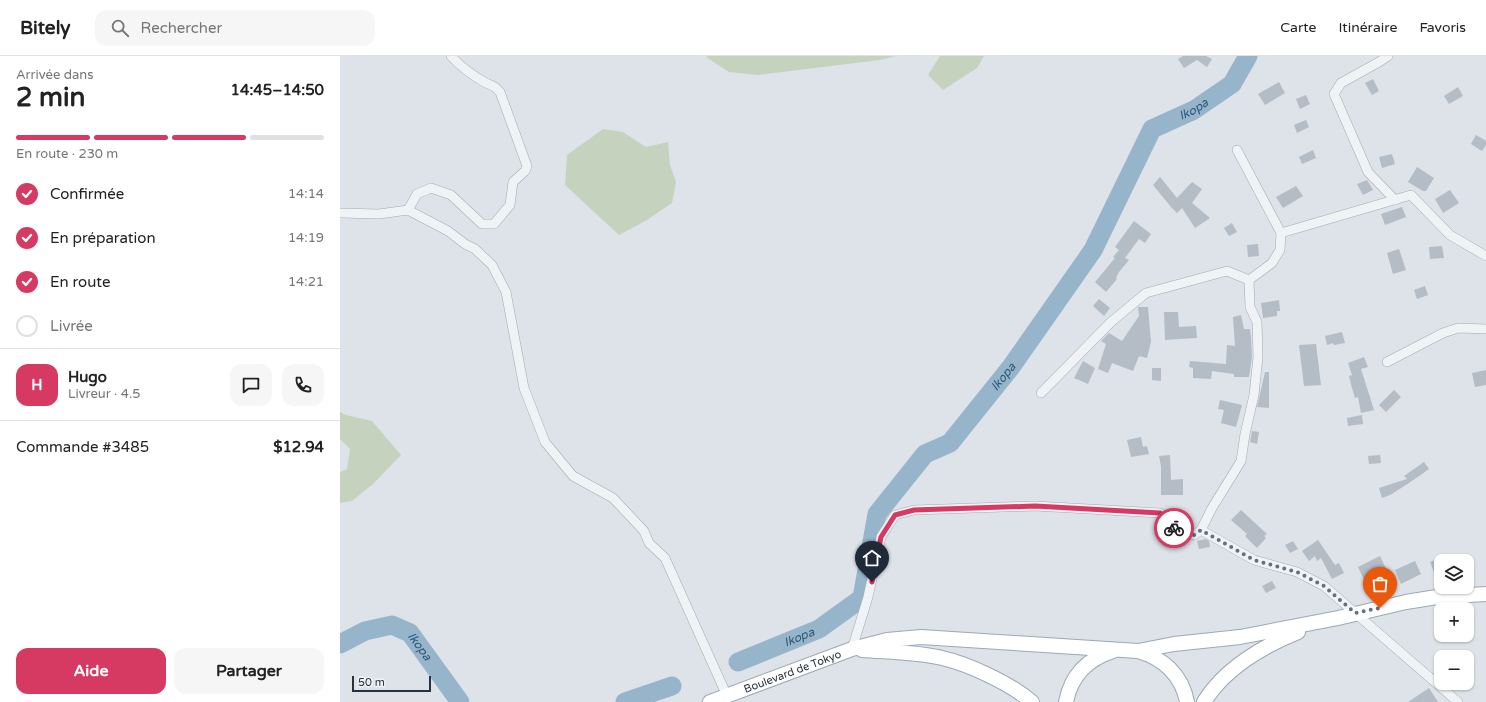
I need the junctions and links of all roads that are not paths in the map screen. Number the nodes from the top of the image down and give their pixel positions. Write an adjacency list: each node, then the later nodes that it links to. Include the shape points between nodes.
1 (451, 56): 5 (street, via 484,82 496,86 527,166 513,182 510,205 494,224 482,224 451,195 431,188 417,194)
2 (1388, 56): 4 (street, via 1341,83 1334,94 1368,172)
3 (1238, 150): 7 (street)
4 (1395, 200): 7 (street); 8 (street, via 1411,195 1450,235)
5 (408, 210): 6 (street, via 379,214); 20 (street, via 448,231 475,249 492,265 506,292 524,388 545,442 574,476 613,498 644,531 649,543 664,558)
6 (340, 213)
7 (1281, 233): 9 (street, via 1280,250 1272,263)
8 (1486, 256)
9 (1249, 280): 12 (street, via 1227,271 1146,293 1111,322); 13 (street, via 1250,307 1257,322 1258,357 1254,394 1241,461)
10 (1486, 329): 11 (street, via 1458,328)
11 (1387, 362)
12 (1041, 392)
13 (1201, 530): 15 (street, via 1254,560 1297,572 1324,586); 17 (street, via 1194,535 1178,531 1160,513 1130,510 1035,506 914,510 895,515 881,537 868,597)
14 (1486, 594): 15 (main road, via 1437,597)
15 (1355, 613): 16 (main road); 26 (street)
16 (1338, 618): 19 (main road, via 1240,638 1174,644); 25 (main road, via 1282,638 1249,658 1229,673)
17 (852, 650): 18 (main road, Boulevard de Tokyo, via 887,640 921,637); 20 (main road, Boulevard de Tokyo); 22 (main road, via 942,658 977,670)
18 (1123, 650): 19 (main road); 23 (main road, via 1103,654 1085,665 1072,682)
19 (1138, 651): 24 (main road, via 1156,658 1172,670)
20 (726, 696): 21 (main road, Boulevard de Tokyo)
21 (710, 702)
22 (1032, 702)
23 (1066, 702)
24 (1187, 702)
25 (1204, 702)
26 (1458, 702)

